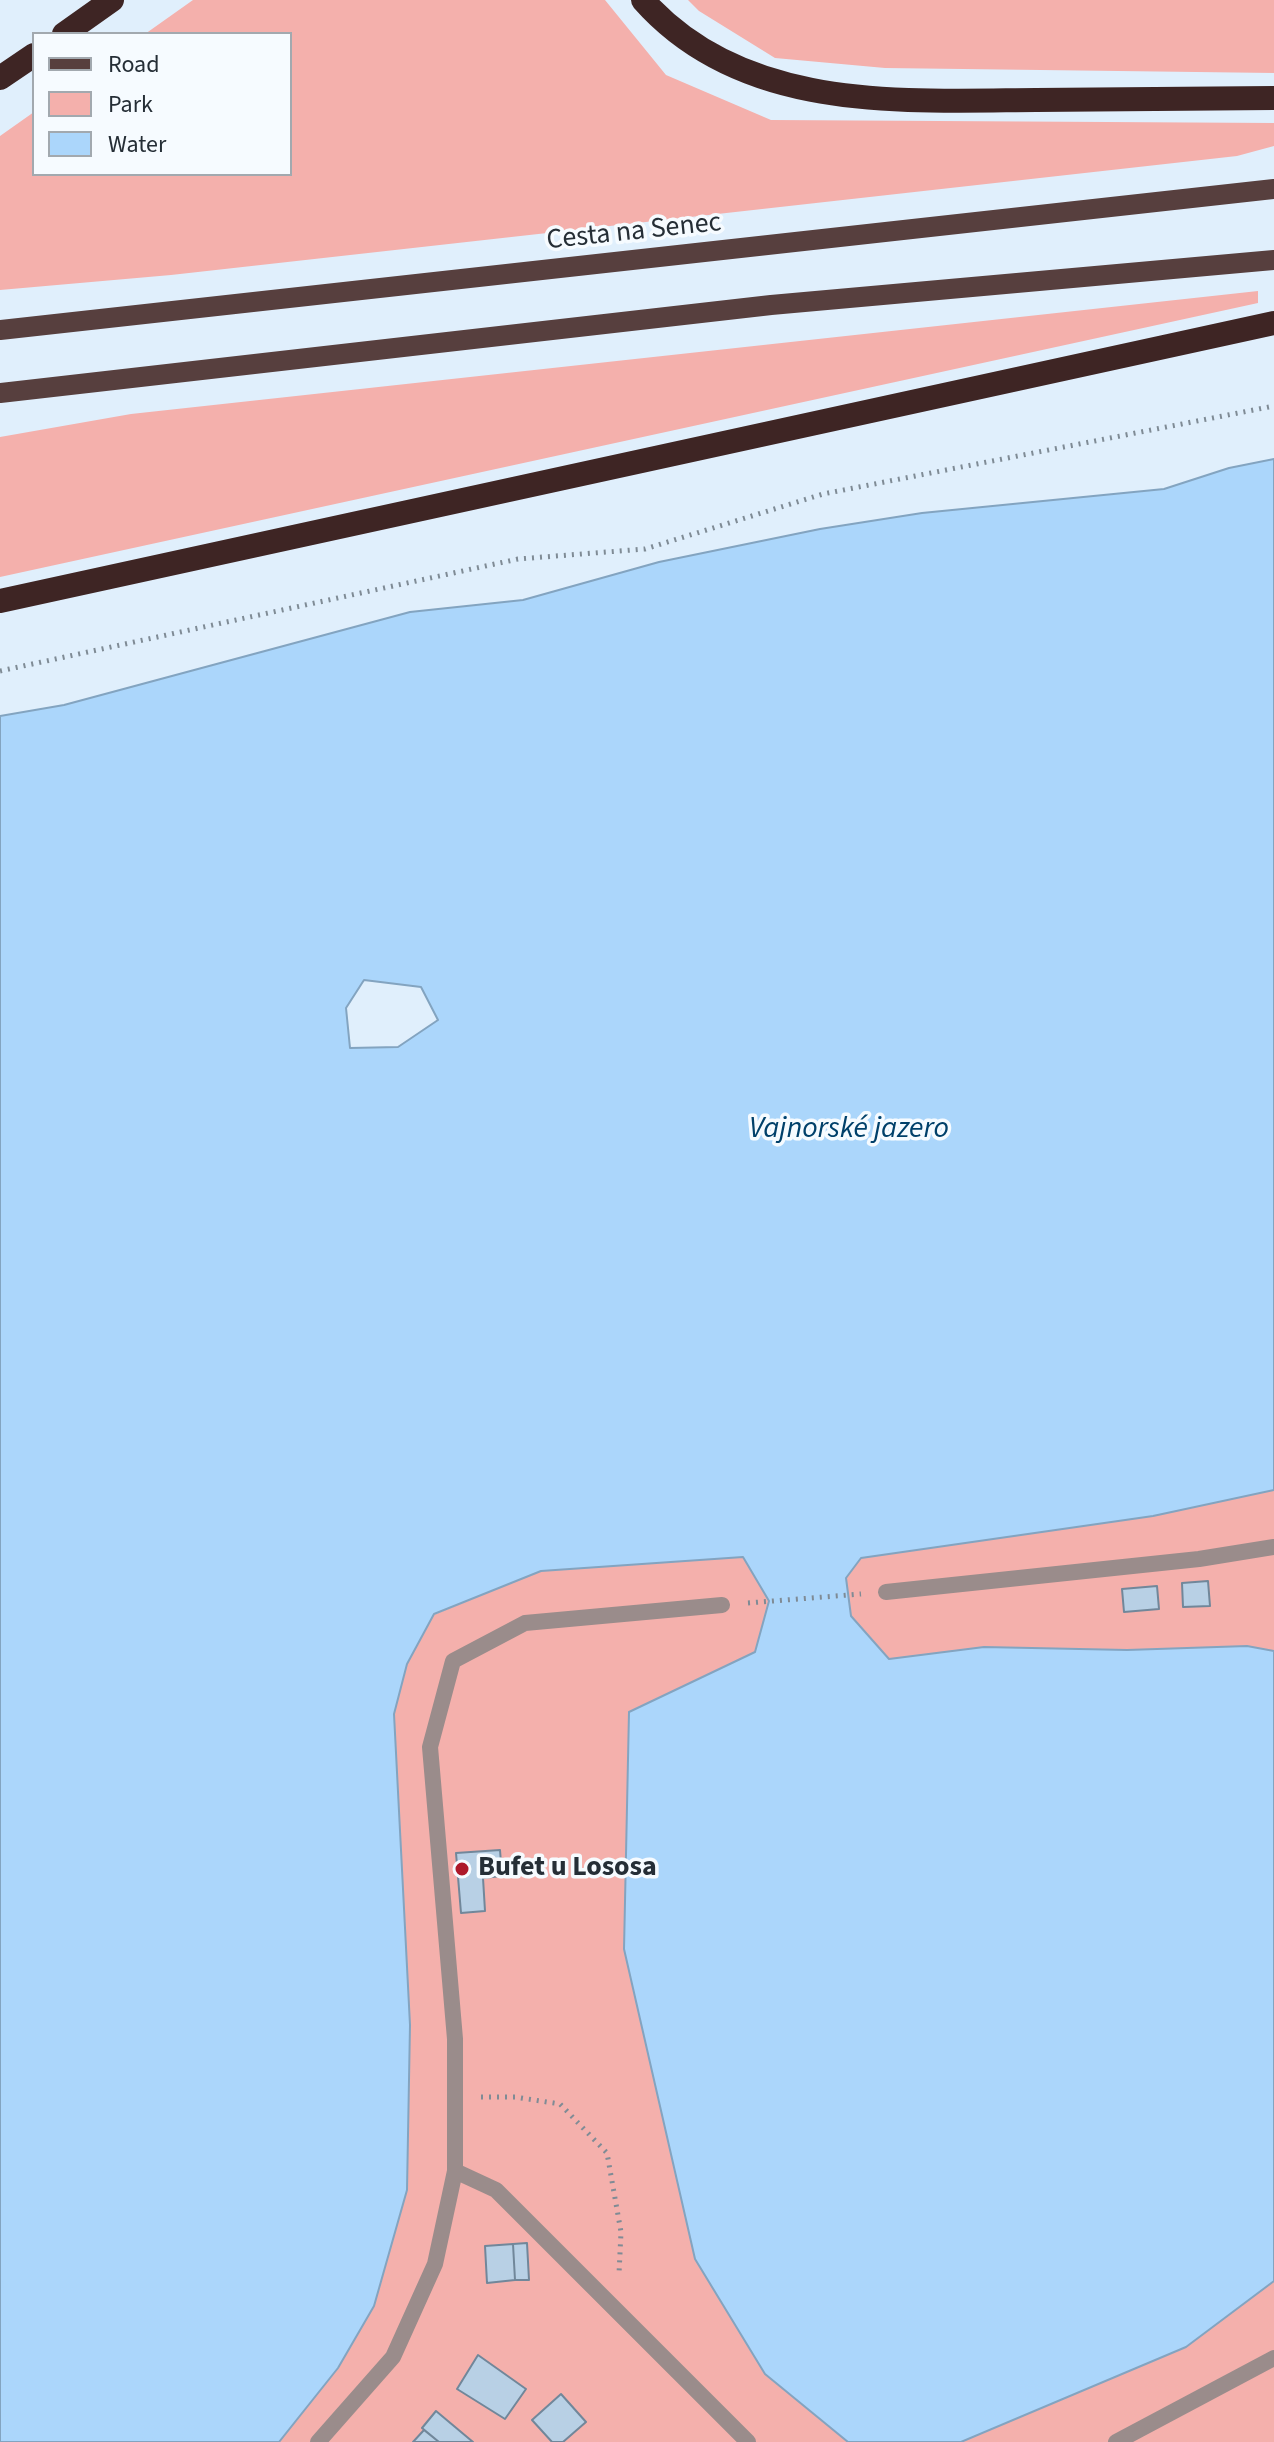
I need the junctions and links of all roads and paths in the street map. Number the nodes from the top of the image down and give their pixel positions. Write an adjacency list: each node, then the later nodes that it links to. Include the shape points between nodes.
1 (112, 0): 3 (highway)
2 (643, 0): 6 (highway, via 690,41 727,64 776,83 831,94 946,101)
3 (67, 32)
4 (32, 56): 5 (highway)
5 (0, 78)
6 (1274, 98)
7 (1274, 189): 10 (main road, Cesta na Senec)
8 (1274, 260): 11 (main road, via 771,305)
9 (1274, 323): 13 (highway)
10 (0, 330)
11 (0, 393)
12 (1274, 406): 14 (path, via 823,494 645,549 518,559)
13 (0, 601)
14 (0, 671)
15 (1274, 1547): 16 (lane)
16 (886, 1592): 17 (path)
17 (722, 1605): 18 (lane, via 525,1623 453,1661 430,1747 455,2039)
18 (455, 2098): 19 (lane); 20 (path, via 515,2097 560,2104 607,2153 621,2232)
19 (455, 2171): 20 (lane, via 496,2190); 22 (lane, via 435,2264 393,2357)
20 (617, 2311): 23 (lane)
21 (1274, 2358): 24 (lane)
22 (318, 2442)
23 (748, 2442)
24 (1116, 2442)

